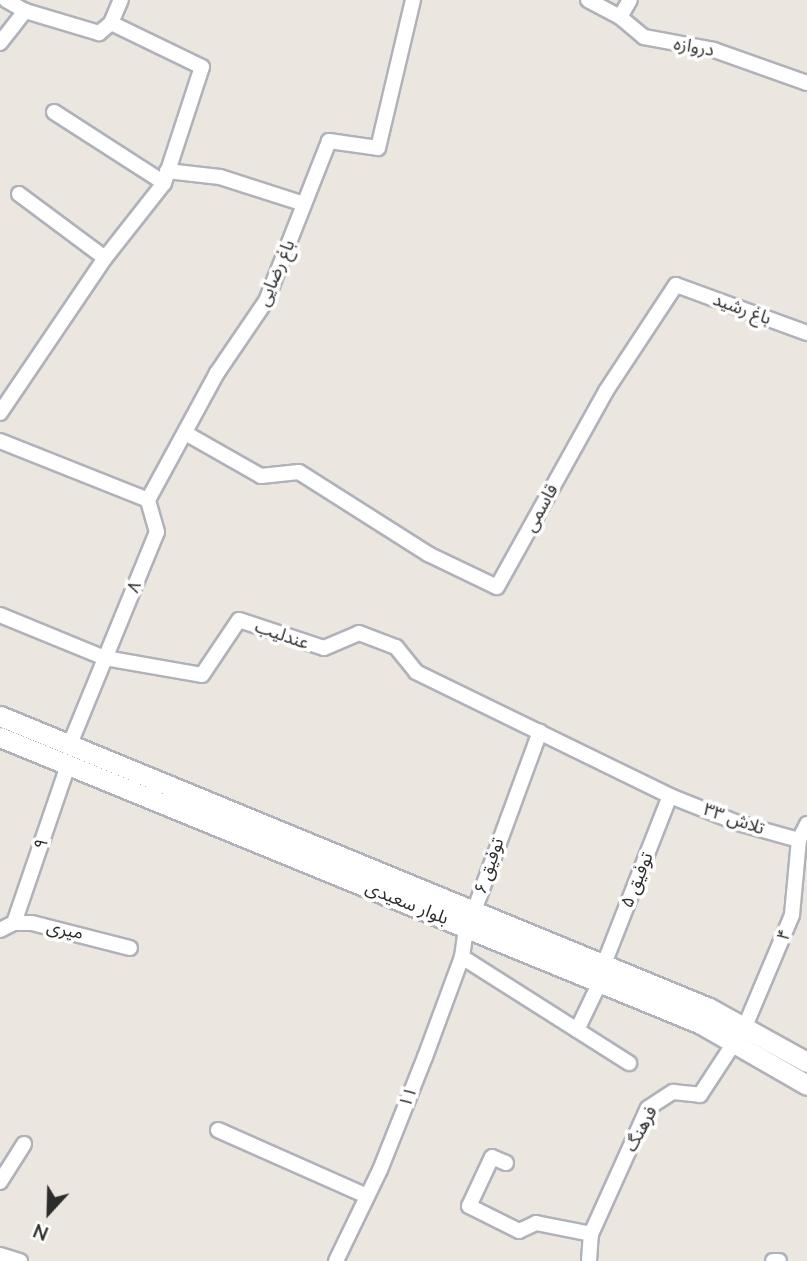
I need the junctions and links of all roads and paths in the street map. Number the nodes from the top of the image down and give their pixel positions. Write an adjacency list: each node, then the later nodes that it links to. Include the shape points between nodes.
1 (6, 0): 6 (street)
2 (121, 0): 8 (street)
3 (414, 0): 14 (street, باغ رضایی, via 378,149 329,141)
4 (588, 0): 7 (street, دروازه)
5 (630, 0): 7 (street)
6 (25, 11): 8 (street, via 99,33); 9 (street)
7 (620, 17): 10 (street, دروازه, via 644,37 714,50)
8 (111, 23): 12 (street, via 202,67)
9 (0, 43)
10 (807, 83)
11 (54, 111): 12 (street)
12 (165, 177): 14 (street, via 220,177); 15 (street)
13 (19, 194): 15 (street)
14 (304, 204): 19 (street, باغ رضایی, via 266,301 217,373)
15 (105, 258): 18 (street)
16 (676, 285): 17 (street, باغ رشید); 19 (street, قاسمی, via 585,429 497,587 428,554 299,472 261,476)
17 (807, 333)
18 (0, 413)
19 (187, 434): 21 (street)
20 (1, 443): 21 (street)
21 (148, 500): 23 (street, ۸, via 157,532)
22 (0, 615): 23 (street)
23 (105, 658): 24 (street, عندلیب, via 202,675 239,620 324,648 359,633 396,647); 28 (street, ۸)
24 (416, 672): 26 (street, تلاش ۳۳)
25 (0, 716): 28 (main road, بلوار سعیدی)
26 (540, 732): 30 (street, تلاش ۳۳); 33 (street, توفیق ۶)
27 (0, 737): 29 (main road, بلوار سعیدی)
28 (70, 744): 33 (main road, بلوار سعیدی)
29 (68, 765): 33 (main road, بلوار سعیدی); 34 (street, ۹)
30 (670, 796): 32 (street, تلاش ۳۳, via 738,823); 38 (street, توفیق ۵)
31 (807, 824): 32 (street)
32 (799, 839): 40 (street, ۴, via 792,915)
33 (470, 919): 37 (street, ۱۱); 38 (main road, بلوار سعیدی)
34 (14, 923): 35 (street); 36 (street, میری, via 107,938)
35 (0, 930)
36 (130, 948)
37 (461, 957): 39 (street); 48 (street, ۱۱, via 391,1144)
38 (602, 973): 39 (street, توفیق ۵); 40 (main road, بلوار سعیدی)
39 (577, 1030): 42 (street)
40 (741, 1032): 41 (main road, بلوار سعیدی); 43 (main road, بلوار سعیدی); 49 (street, فرهنگ, via 700,1095 673,1092 648,1108)
41 (807, 1062)
42 (629, 1063)
43 (807, 1084)
44 (218, 1130): 48 (street)
45 (24, 1144): 47 (street)
46 (506, 1163): 49 (street, via 492,1157 469,1206 519,1231 537,1223)
47 (0, 1182)
48 (365, 1195): 52 (street, ۱۱)
49 (591, 1234): 53 (street, فرهنگ)
50 (0, 1255): 51 (street)
51 (20, 1261)
52 (336, 1261)
53 (590, 1261)

